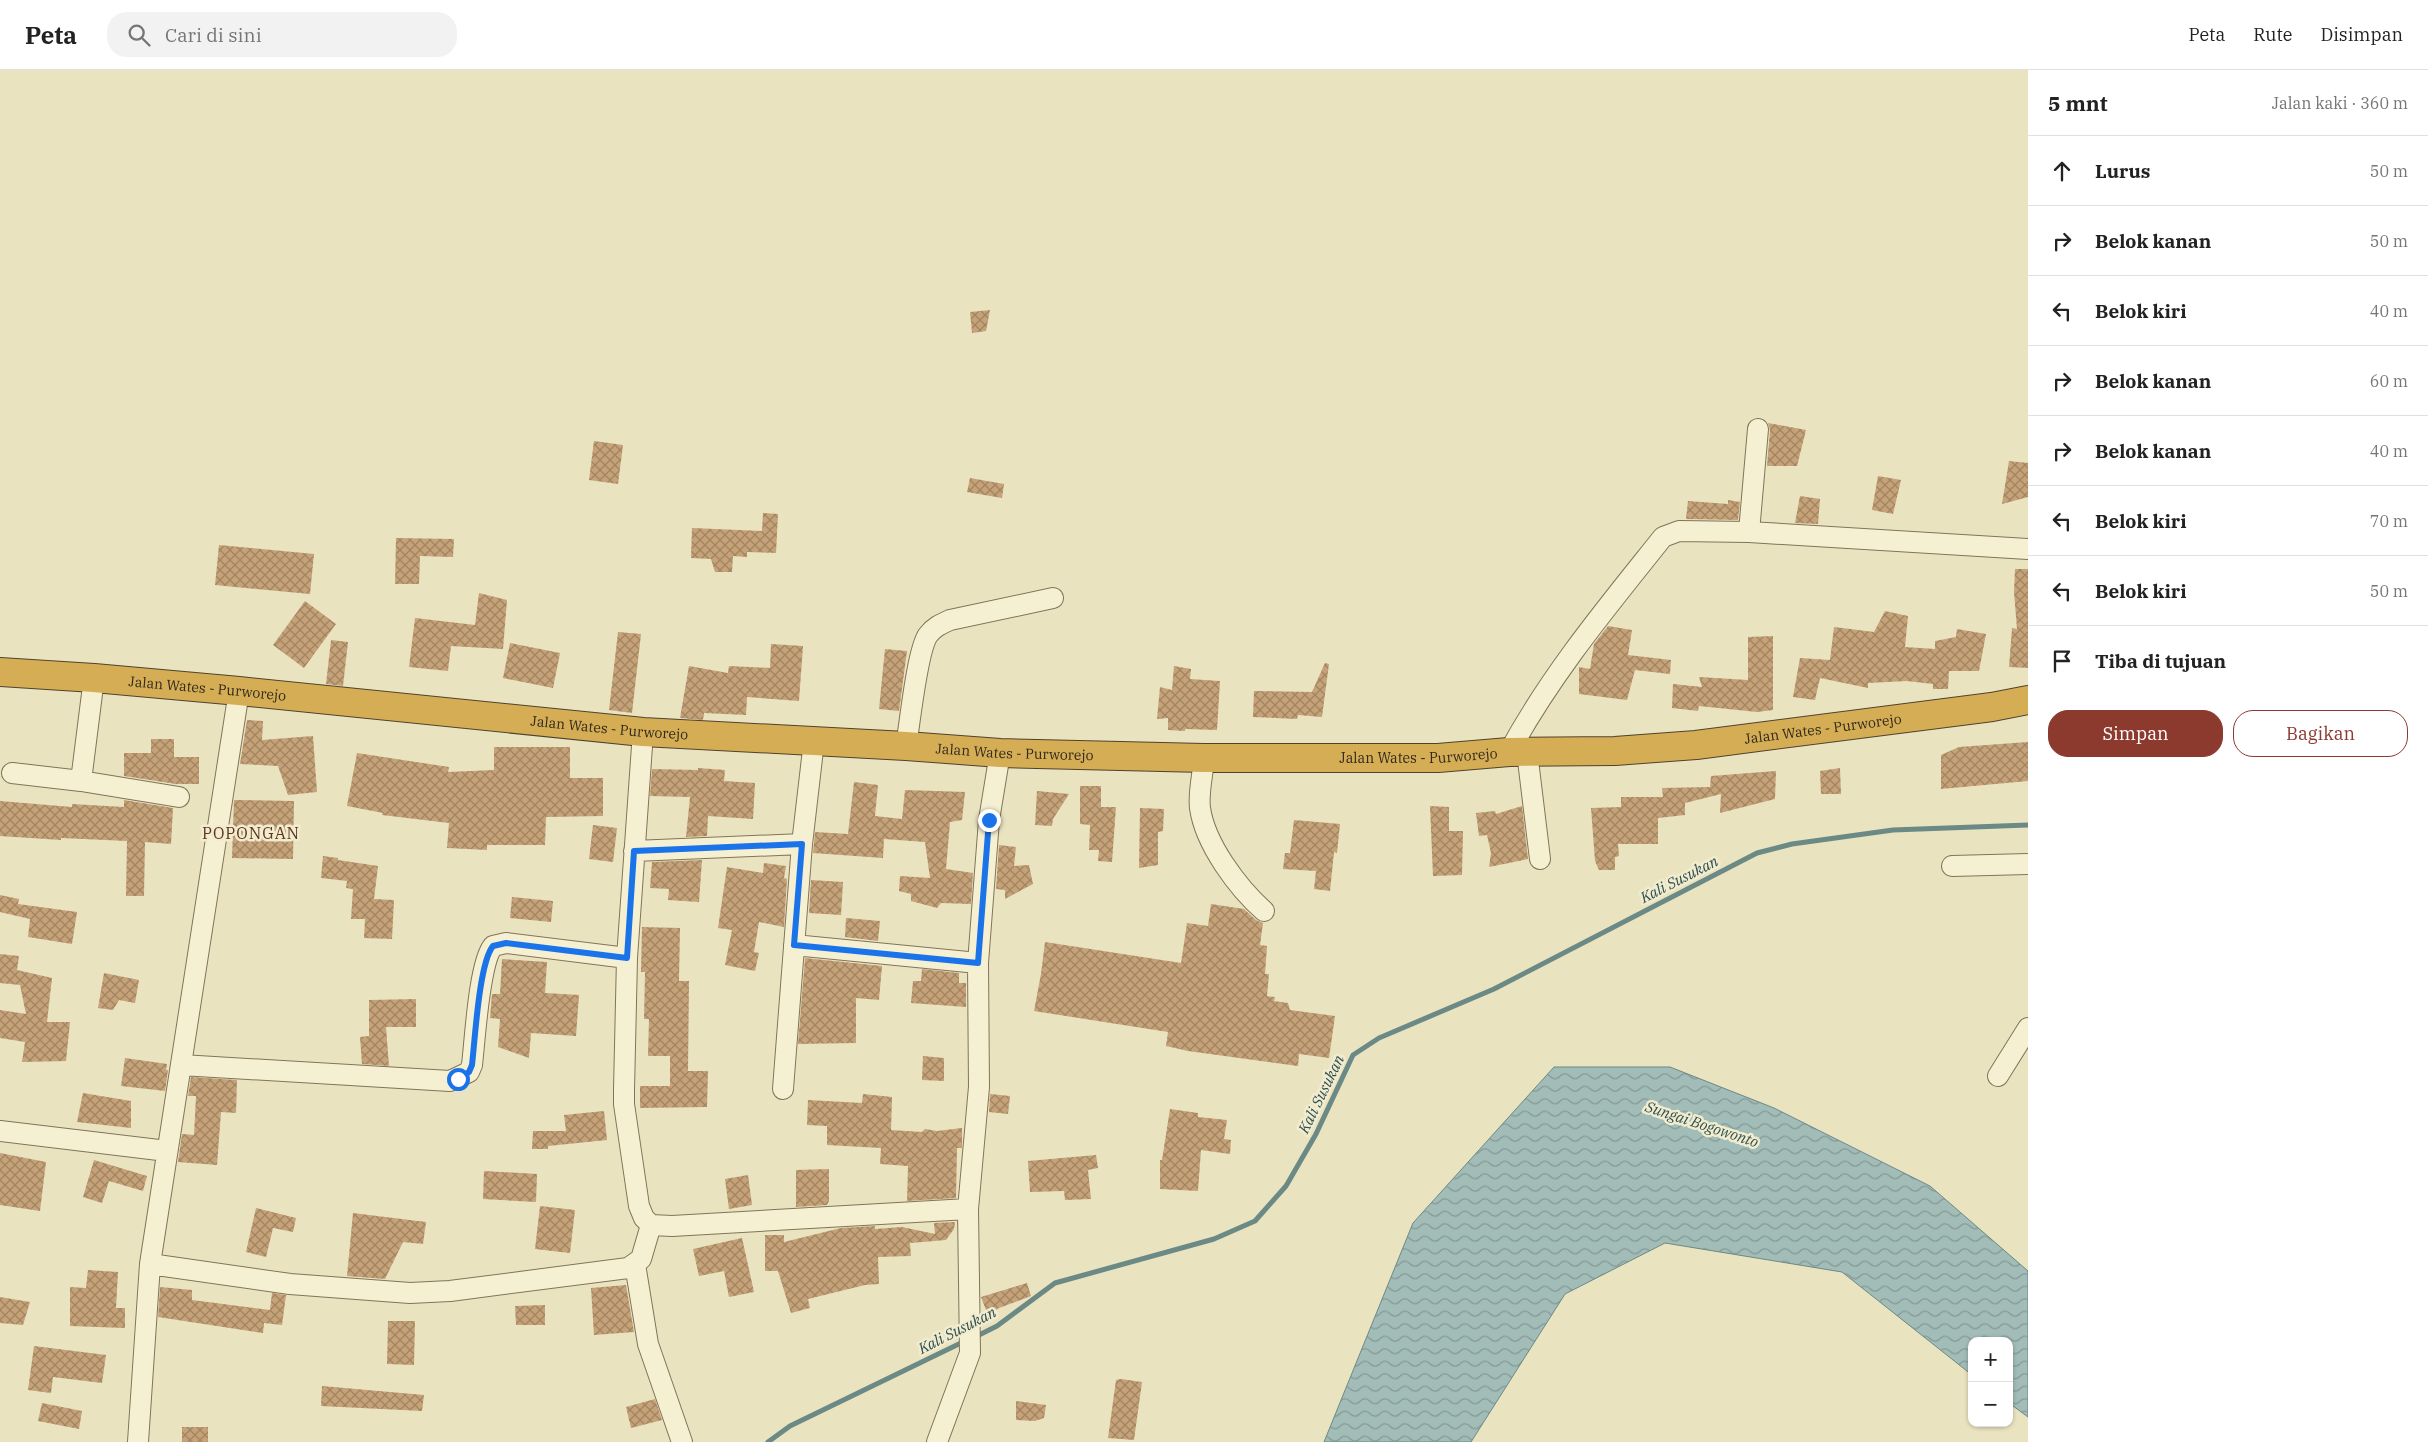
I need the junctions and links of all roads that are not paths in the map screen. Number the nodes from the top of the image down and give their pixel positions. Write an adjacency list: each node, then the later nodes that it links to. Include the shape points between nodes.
1 (1758, 429): 2 (street)
2 (1749, 532): 3 (street); 12 (street, via 1679,531 1664,537 1576,647 1531,710)
3 (2028, 549)
4 (1053, 598): 11 (street, via 950,620 927,636)
5 (0, 672): 6 (highway, Jalan Wates - Purworejo)
6 (94, 678): 7 (highway, Jalan Wates - Purworejo); 16 (street)
7 (239, 691): 9 (highway, Jalan Wates - Purworejo); 28 (street)
8 (2028, 700): 12 (highway, Jalan Wates - Purworejo, via 1696,745)
9 (643, 732): 10 (highway, Jalan Wates - Purworejo); 19 (street)
10 (814, 741): 11 (highway, Jalan Wates - Purworejo); 18 (street)
11 (906, 746): 13 (highway, Jalan Wates - Purworejo)
12 (1518, 752): 14 (highway, Jalan Wates - Purworejo, via 1438,758); 20 (street)
13 (1000, 753): 14 (highway, Jalan Wates - Purworejo); 26 (street, via 989,820)
14 (1204, 758): 23 (street, via 1200,807 1211,843 1252,900)
15 (12, 773): 16 (street)
16 (81, 781): 17 (street)
17 (179, 797)
18 (802, 844): 19 (street); 24 (street)
19 (634, 851): 25 (street)
20 (1540, 859)
21 (2028, 864): 22 (street)
22 (1952, 866)
23 (1264, 911)
24 (794, 945): 26 (street); 30 (street)
25 (627, 958): 28 (street, via 506,943 493,946 481,991 472,1065 469,1072 450,1081); 34 (street, via 624,1104 640,1206 644,1218)
26 (978, 963): 33 (street, via 979,1087)
27 (2028, 1028): 29 (street)
28 (180, 1066): 32 (street)
29 (1998, 1076)
30 (783, 1089)
31 (0, 1131): 32 (street)
32 (167, 1151): 35 (street)
33 (968, 1209): 34 (street); 39 (street, via 970,1353)
34 (651, 1225): 36 (street, via 641,1259)
35 (150, 1264): 36 (street, via 290,1284 410,1293 460,1290 628,1268); 37 (street)
36 (636, 1264): 38 (street, via 648,1344)
37 (138, 1442)
38 (682, 1442)
39 (937, 1442)

